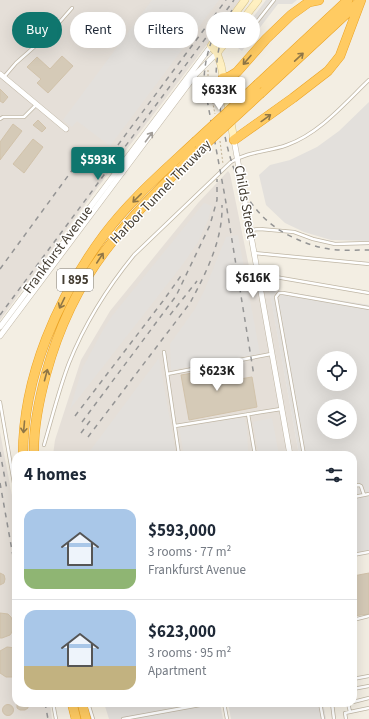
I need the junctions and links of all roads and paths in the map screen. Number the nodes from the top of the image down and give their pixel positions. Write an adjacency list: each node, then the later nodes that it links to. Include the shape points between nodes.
1 (245, 0): 8 (main road, Frankfurst Avenue)
2 (258, 0): 12 (main road, Frankfurst Avenue)
3 (274, 0): 9 (lane)
4 (319, 0): 14 (highway, one-way to 14, via 310,2 291,15 237,72)
5 (348, 0): 16 (highway, Harbor Tunnel Thruway / I 895)
6 (361, 0): 16 (highway, Harbor Tunnel Thruway / I 895, one-way to 6); 20 (highway, one-way to 6, via 328,71 340,56)
7 (72, 8): 13 (lane)
8 (236, 12)
9 (260, 18)
10 (209, 48): 29 (street, Frankfurst Avenue)
11 (213, 48): 12 (main road, Childs Street)
12 (217, 53): 14 (main road, Childs Street); 30 (street, Frankfurst Avenue, one-way to 12, via 196,74)
13 (2, 76): 17 (street)
14 (223, 78): 20 (main road, Childs Street)
15 (369, 80): 21 (lane, via 328,120 307,135 287,145)
16 (260, 89): 39 (highway, Harbor Tunnel Thruway / I 895, one-way to 39, bridge, via 166,169 113,224 90,256 64,298 40,356 24,421); 40 (highway, Harbor Tunnel Thruway / I 895, one-way to 16, bridge, via 40,394 56,341 74,300 104,252 125,225)
17 (36, 104): 18 (lane, via 24,117); 19 (street)
18 (0, 119)
19 (66, 129)
20 (234, 140): 21 (street, Childs Street)
21 (237, 158): 22 (street, Childs Street); 38 (lane, via 219,172 149,240 109,288 87,324 69,364)
22 (250, 230): 23 (lane, via 294,232 335,244); 24 (street, Childs Street)
23 (369, 243)
24 (254, 253): 25 (lane); 26 (street, Childs Street)
25 (369, 264)
26 (257, 274): 27 (lane); 32 (street, Childs Street)
27 (369, 293)
28 (369, 308): 44 (lane, via 283,293 276,296)
29 (0, 327)
30 (0, 336)
31 (164, 352): 33 (lane)
32 (272, 354): 33 (lane); 35 (street, Childs Street)
33 (167, 374): 37 (lane)
34 (0, 402): 45 (lane)
35 (281, 409): 36 (lane); 43 (street, Childs Street)
36 (248, 414): 37 (lane); 42 (lane)
37 (174, 426): 41 (lane)
38 (44, 445)
39 (23, 451)
40 (35, 451)
41 (179, 451)
42 (254, 451)
43 (289, 451)
44 (303, 451)
45 (12, 472)
46 (357, 485): 48 (lane, via 361,486)
47 (369, 494): 48 (lane)
48 (364, 495): 49 (lane)
49 (357, 496)
50 (369, 552): 51 (lane)
51 (357, 554)
52 (369, 616): 53 (lane)
53 (357, 619)
54 (369, 676): 55 (lane)
55 (357, 678)
56 (369, 686): 57 (lane)
57 (357, 688)
58 (369, 698): 59 (lane)
59 (357, 701)
60 (54, 707): 71 (lane)
61 (73, 707): 72 (highway)
62 (83, 707): 73 (highway)
63 (89, 707): 74 (lane)
64 (189, 707): 75 (lane)
65 (225, 707): 76 (lane)
66 (321, 707): 77 (lane)
67 (332, 707): 78 (lane)
68 (349, 707): 70 (lane)
69 (369, 708): 70 (lane)
70 (350, 712): 79 (lane, via 345,713)
71 (56, 719)
72 (76, 719)
73 (86, 719)
74 (92, 719)
75 (123, 719)
76 (227, 719)
77 (323, 719)
78 (334, 719)
79 (346, 719)

